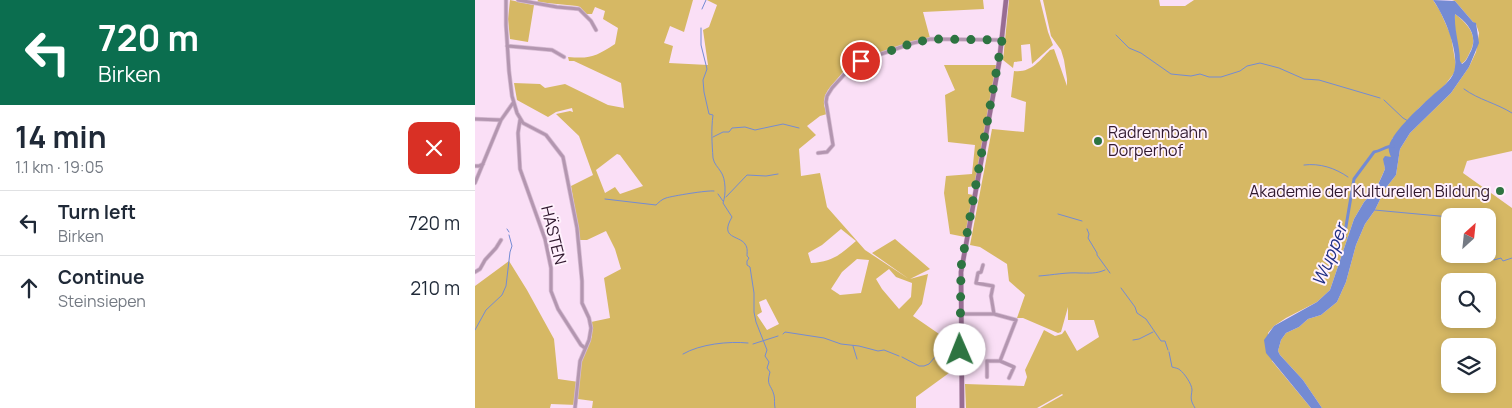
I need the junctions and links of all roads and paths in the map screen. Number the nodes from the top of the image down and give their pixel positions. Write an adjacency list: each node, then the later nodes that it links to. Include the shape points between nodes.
1 (506, 0): 6 (street)
2 (518, 0): 4 (street, via 579,9)
3 (1006, 0): 5 (main road)
4 (596, 30)
5 (1002, 40): 12 (street, via 931,39 856,64 827,96 833,145 827,152); 19 (main road, via 961,267)
6 (507, 46): 7 (street, via 552,50); 8 (street)
7 (564, 57)
8 (513, 102): 10 (street); 11 (street)
9 (475, 119): 10 (street)
10 (501, 120): 13 (street)
11 (520, 120): 21 (street, HÄSTEN, via 520,169 545,238 551,268 551,291 558,309); 21 (street, via 545,134 564,160 577,228 582,303 591,326)
12 (819, 153)
13 (483, 163): 14 (street); 15 (street)
14 (475, 166)
15 (475, 183)
16 (501, 240): 18 (street)
17 (983, 265): 20 (street, via 976,282 993,286)
18 (475, 272)
19 (960, 314): 20 (street); 26 (main road)
20 (994, 314): 22 (street, via 1017,322)
21 (585, 348): 25 (street, via 580,361)
22 (1000, 361): 23 (street, via 987,361); 24 (street, via 1014,367)
23 (987, 377)
24 (1009, 378)
25 (575, 408)
26 (962, 408)

